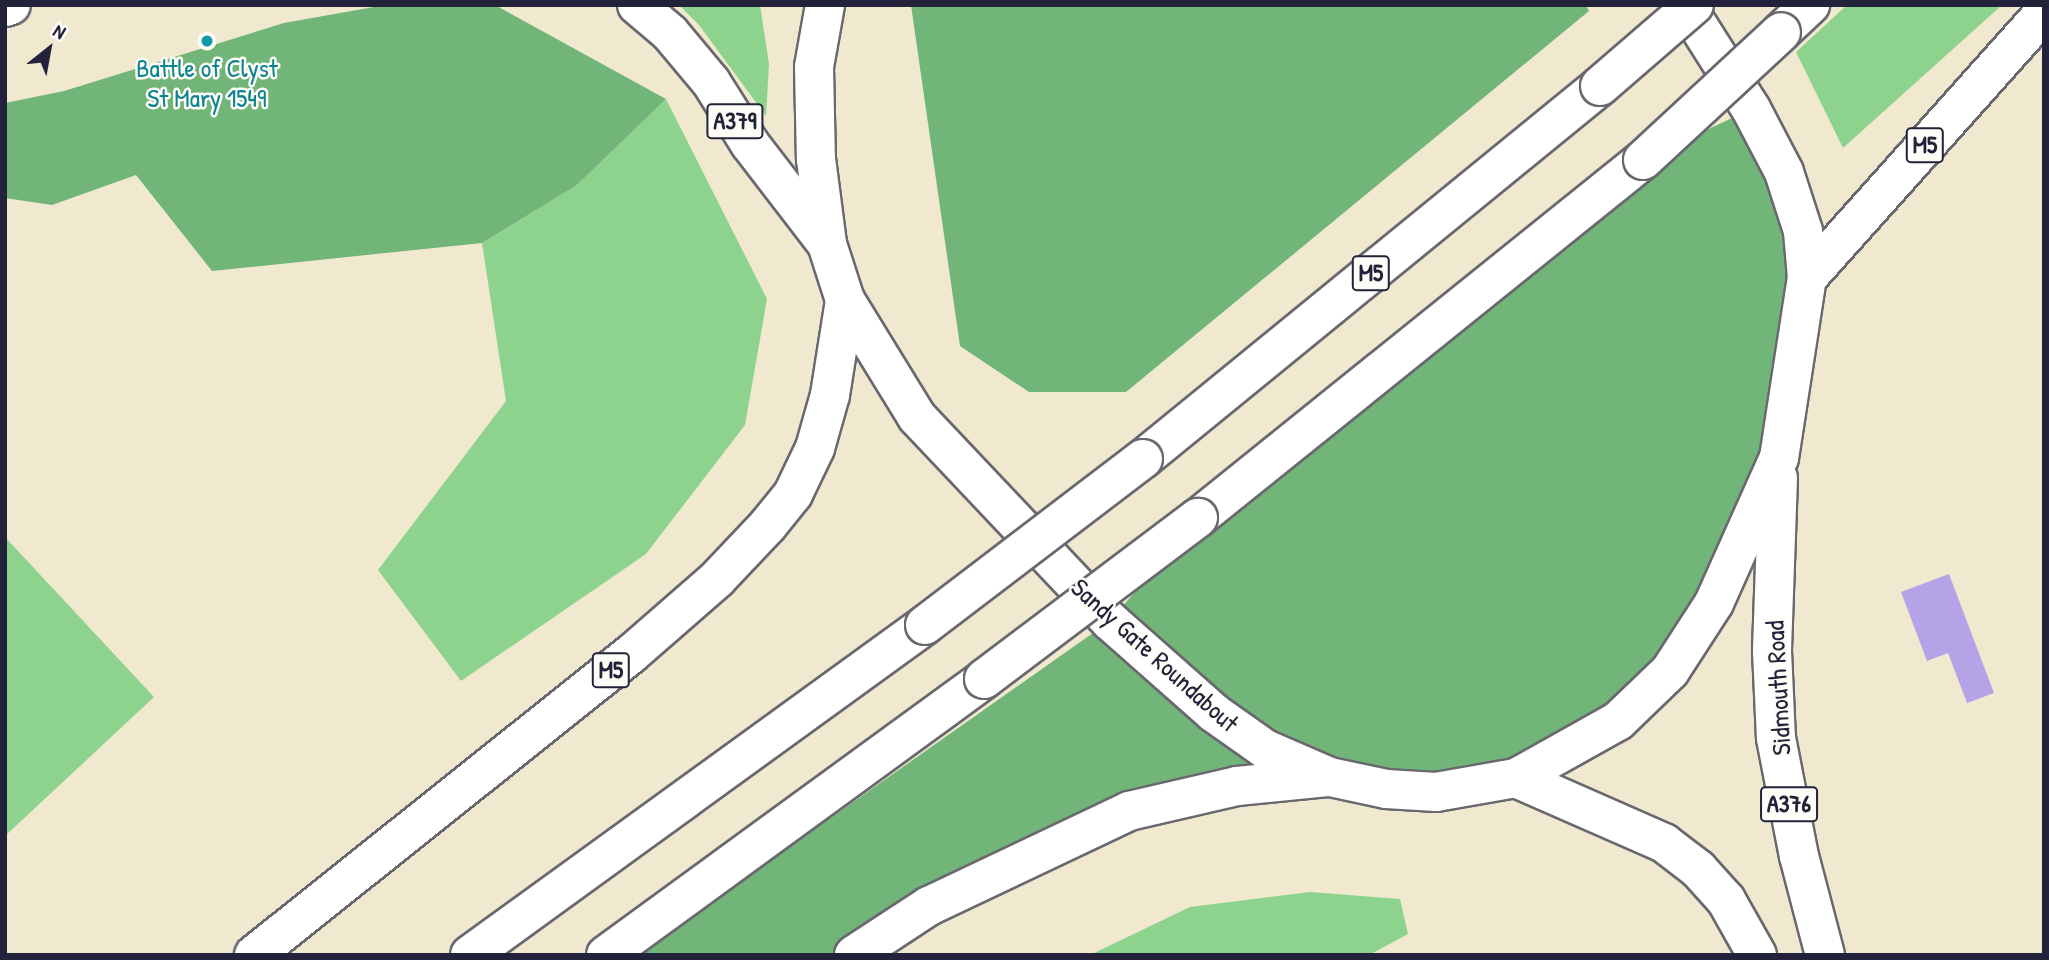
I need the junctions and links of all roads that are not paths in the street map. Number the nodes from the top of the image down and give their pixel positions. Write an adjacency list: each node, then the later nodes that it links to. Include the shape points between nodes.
1 (11, 5): 7 (main road)
2 (637, 5): 9 (main road, A379, via 670,33 711,82 750,144)
3 (825, 5): 9 (main road, Sandy Gate Roundabout, via 814,67 816,159)
4 (1685, 5): 10 (main road, Sandy Gate Roundabout, via 1751,109 1784,172 1803,231)
5 (1694, 5): 16 (main road, M5, bridge, via 1143,459 925,625)
6 (1810, 5): 17 (main road, bridge, via 1643,160 1198,518)
7 (5, 7)
8 (2044, 12): 10 (main road, M5)
9 (827, 244): 11 (main road, Sandy Gate Roundabout)
10 (1807, 278): 12 (main road, Sandy Gate Roundabout)
11 (845, 299): 13 (main road, Sandy Gate Roundabout, via 917,417 1110,621 1214,713 1265,749); 15 (main road, M5, via 830,395 815,449 793,494 768,525 717,579 630,655)
12 (1779, 458): 14 (main road, Sandy Gate Roundabout, via 1714,603 1670,671 1618,721); 20 (main road, Sidmouth Road / A376, via 1772,650 1776,738 1799,856)
13 (1330, 777): 14 (main road, Sandy Gate Roundabout, via 1386,789 1436,792); 18 (main road, via 1237,786 1129,811 929,906)
14 (1516, 778): 19 (main road, via 1664,843 1698,869 1726,900)
15 (254, 955)
16 (470, 955)
17 (606, 955)
18 (854, 955)
19 (1757, 955)
20 (1825, 955)

